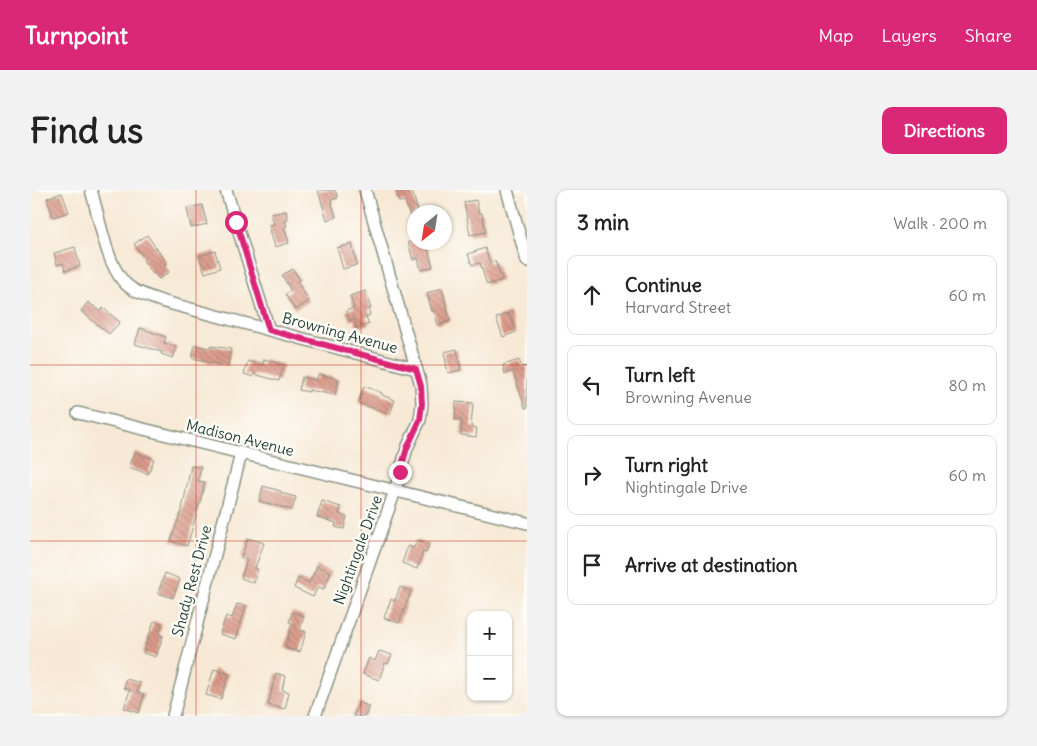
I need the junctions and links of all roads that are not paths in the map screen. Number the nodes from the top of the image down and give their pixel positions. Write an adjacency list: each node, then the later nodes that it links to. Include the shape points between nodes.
1 (91, 190): 6 (street, Browning Avenue, via 110,259 124,282 141,294 161,301)
2 (226, 190): 6 (street)
3 (365, 190): 7 (street, Nightingale Drive)
4 (510, 191): 5 (street)
5 (527, 262)
6 (269, 330): 7 (street, Browning Avenue)
7 (416, 369): 10 (street, Nightingale Drive, via 421,386 420,420 407,448)
8 (78, 414): 9 (street, Madison Avenue)
9 (241, 454): 10 (street, Madison Avenue); 12 (street, Shady Rest Drive)
10 (395, 491): 11 (street, Madison Avenue); 13 (street, Nightingale Drive)
11 (527, 523)
12 (173, 716)
13 (315, 716)

